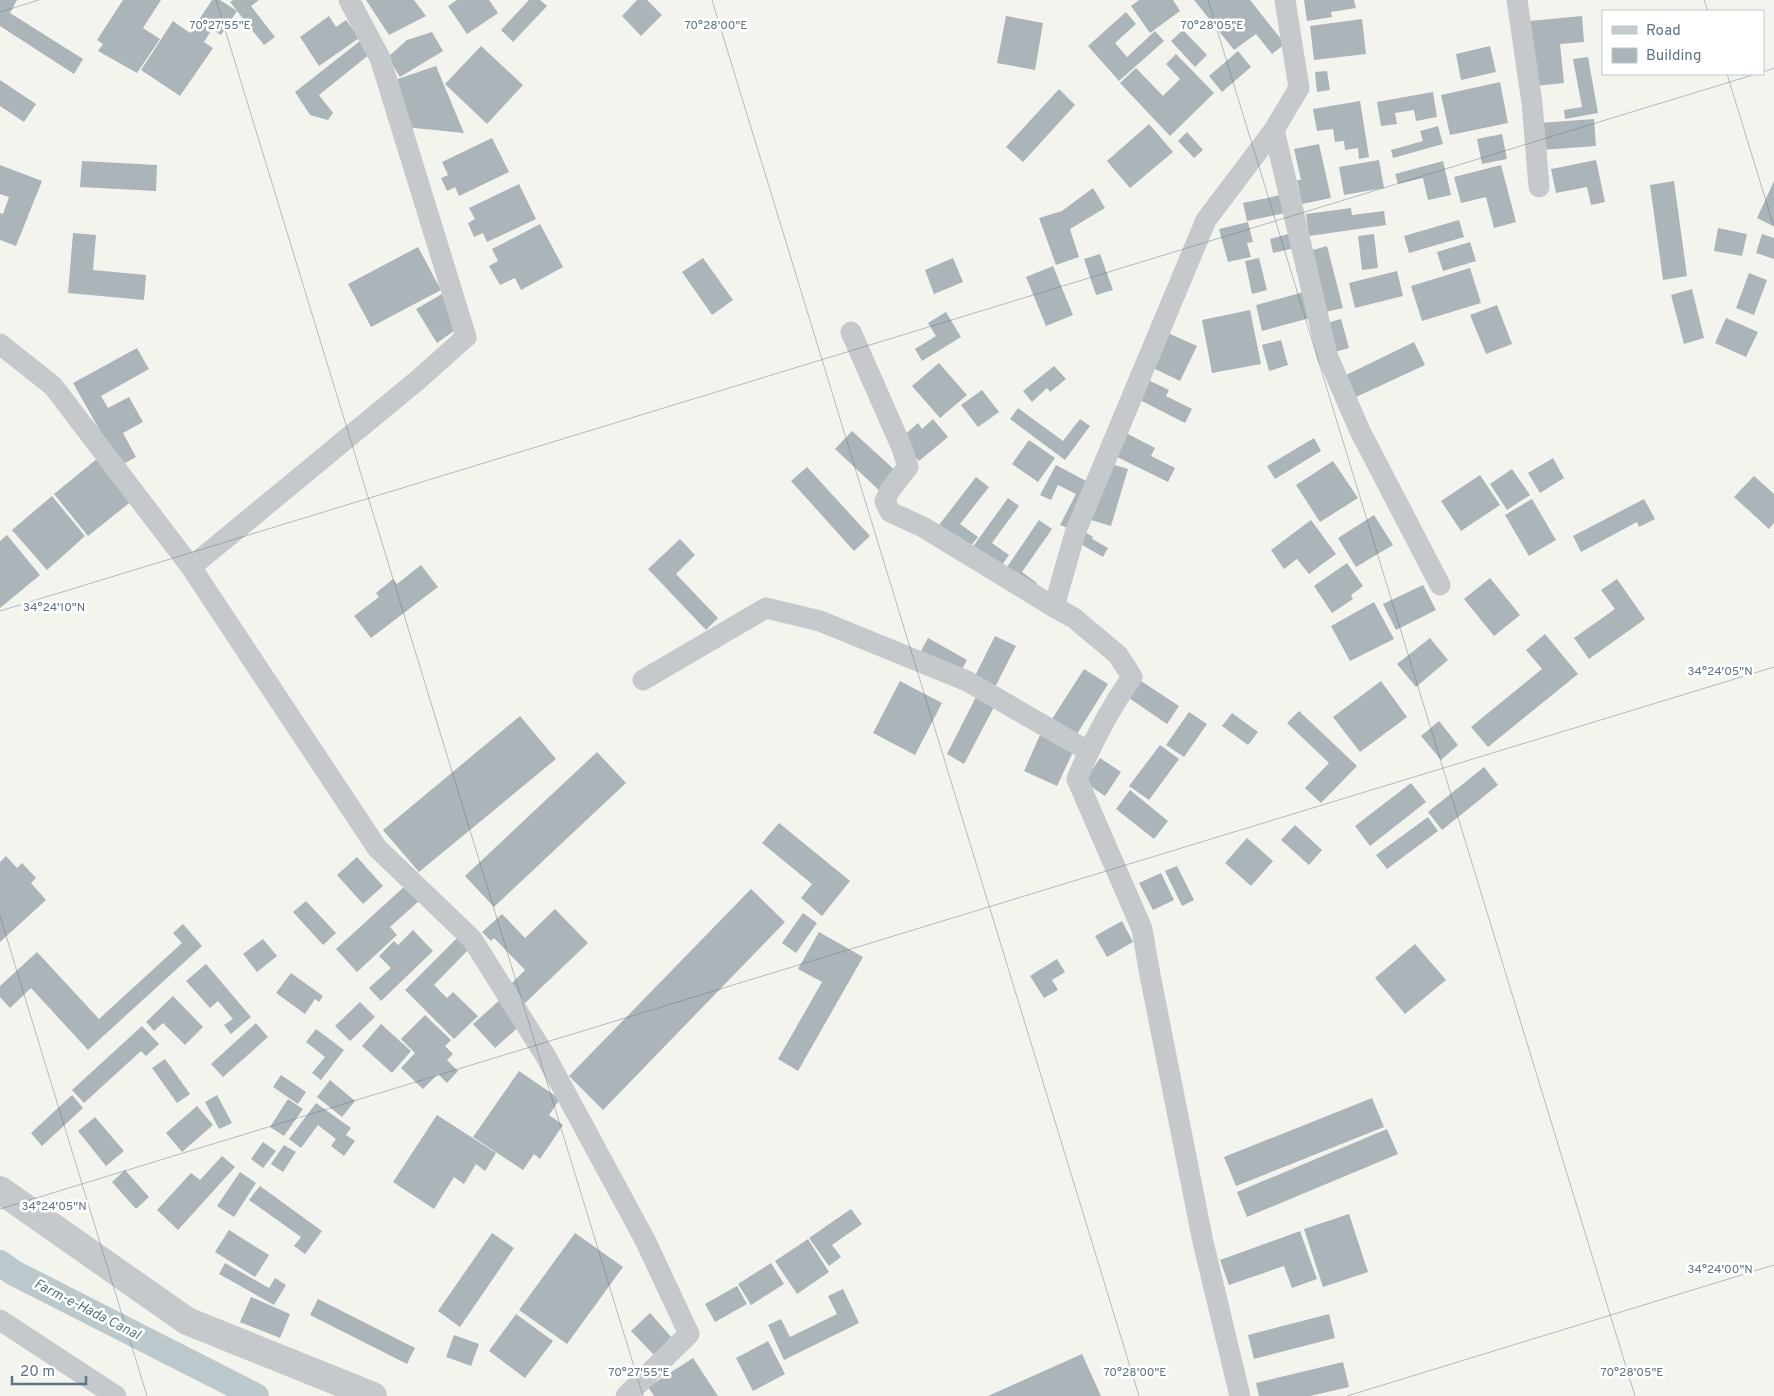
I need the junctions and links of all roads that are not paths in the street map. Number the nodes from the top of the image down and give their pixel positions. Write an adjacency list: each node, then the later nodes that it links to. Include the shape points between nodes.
1 (349, 0): 8 (street, via 380,58 466,337)
2 (1285, 0): 4 (street, via 1299,88)
3 (1517, 0): 5 (street, via 1532,103)
4 (1274, 130): 9 (street, via 1327,355 1360,431); 10 (street, via 1206,220 1075,533)
5 (1539, 188)
6 (851, 332): 10 (street, via 908,467 885,501 890,512 923,527)
7 (0, 344): 8 (street, via 53,386)
8 (190, 567): 17 (street, via 377,848 472,940 545,1055 645,1240 689,1334)
9 (1440, 585)
10 (1054, 607): 12 (street, via 1074,618 1118,655 1132,677)
11 (643, 680): 12 (street, via 766,608 820,620 967,681)
12 (1088, 750): 18 (street, via 1077,779 1142,929 1203,1242)
13 (0, 1190): 16 (street, via 187,1321)
14 (0, 1320): 15 (street)
15 (116, 1396)
16 (374, 1396)
17 (626, 1396)
18 (1240, 1396)

